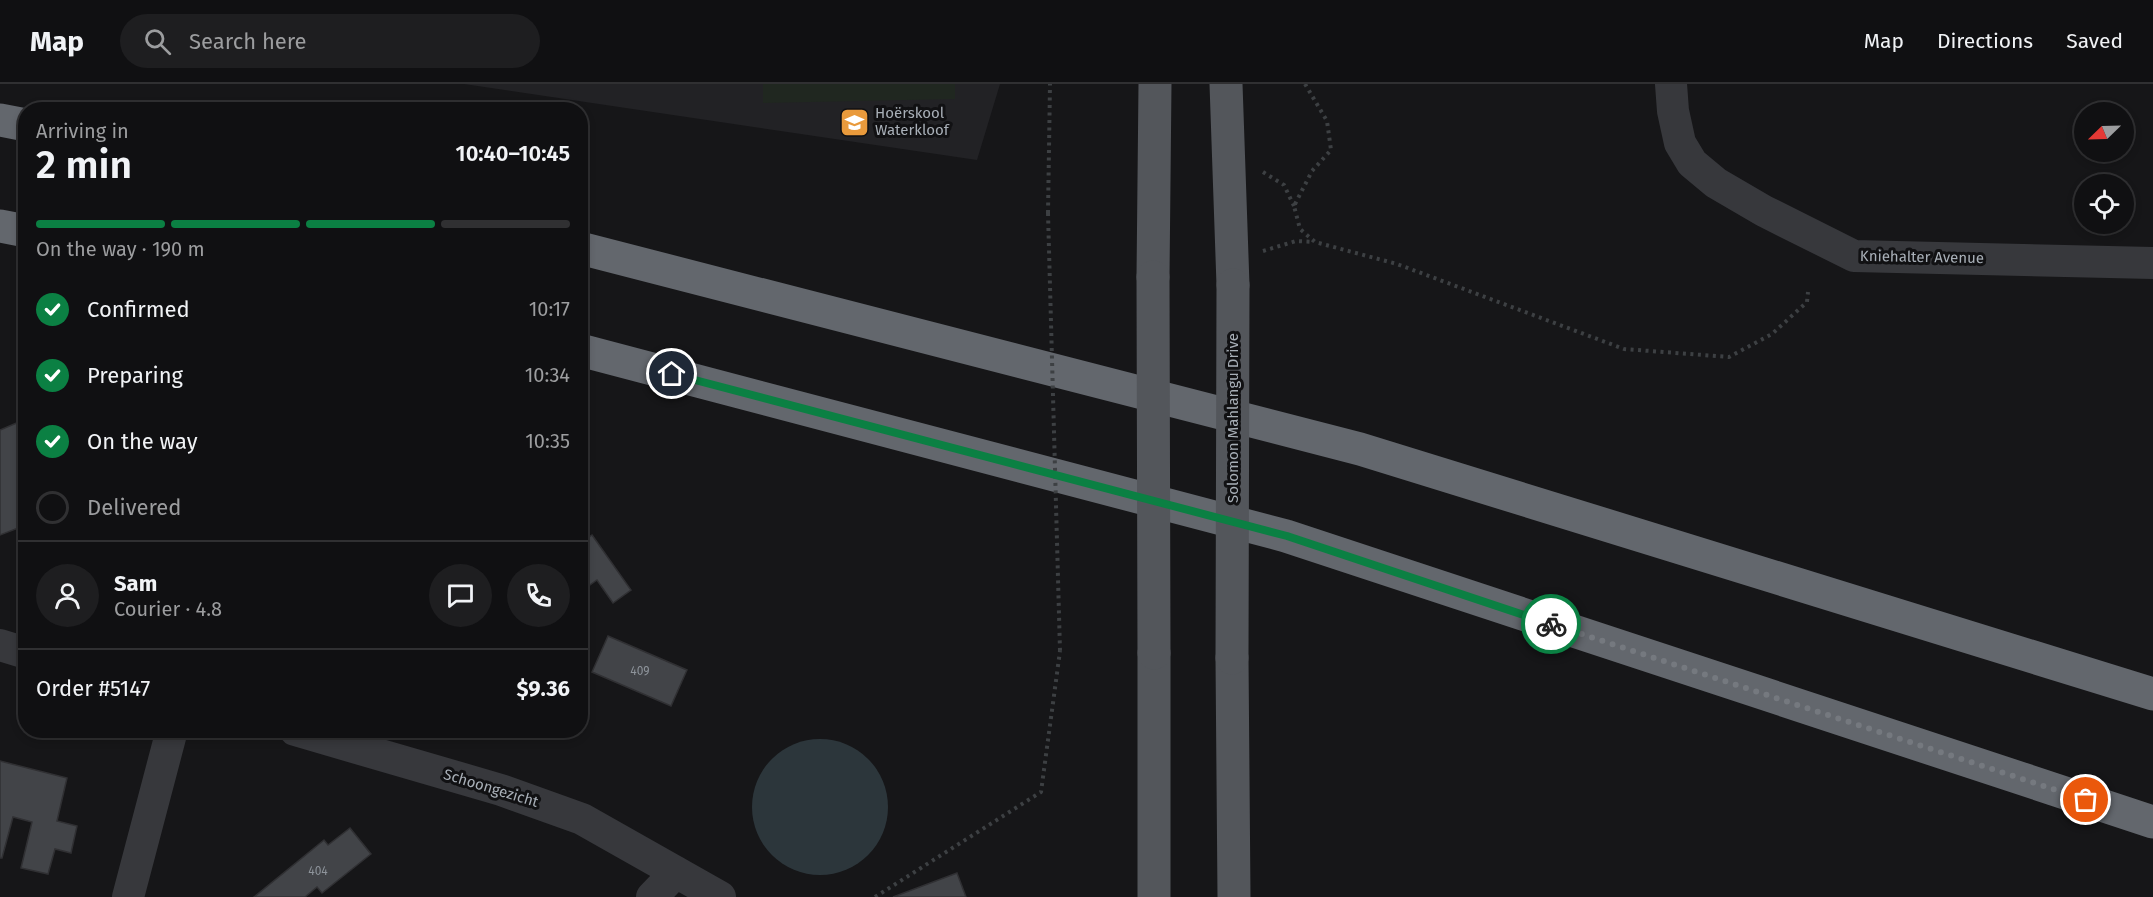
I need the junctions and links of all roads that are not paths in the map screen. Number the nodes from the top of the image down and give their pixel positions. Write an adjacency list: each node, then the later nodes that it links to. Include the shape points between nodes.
1 (1155, 84): 21 (main road, bridge)
2 (1226, 84): 22 (main road, Solomon Mahlangu Drive, bridge, via 1233,271)
3 (1671, 84): 9 (street, Kniehalter Avenue, via 1680,143 1692,163 1716,183 1764,211 1854,256)
4 (0, 120): 5 (highway)
5 (18, 123)
6 (0, 226): 7 (highway)
7 (18, 229)
8 (588, 250): 13 (highway, via 1360,449)
9 (2153, 263)
10 (588, 352): 16 (highway, via 1287,536)
11 (0, 645): 12 (street)
12 (18, 651)
13 (2153, 694)
14 (170, 738): 18 (street)
15 (322, 738): 17 (street, Schoongezicht, via 501,790 582,819)
16 (2153, 822)
17 (676, 872): 19 (street); 20 (street, Schoongezicht)
18 (128, 897)
19 (652, 897)
20 (720, 897)
21 (1154, 897)
22 (1234, 897)

